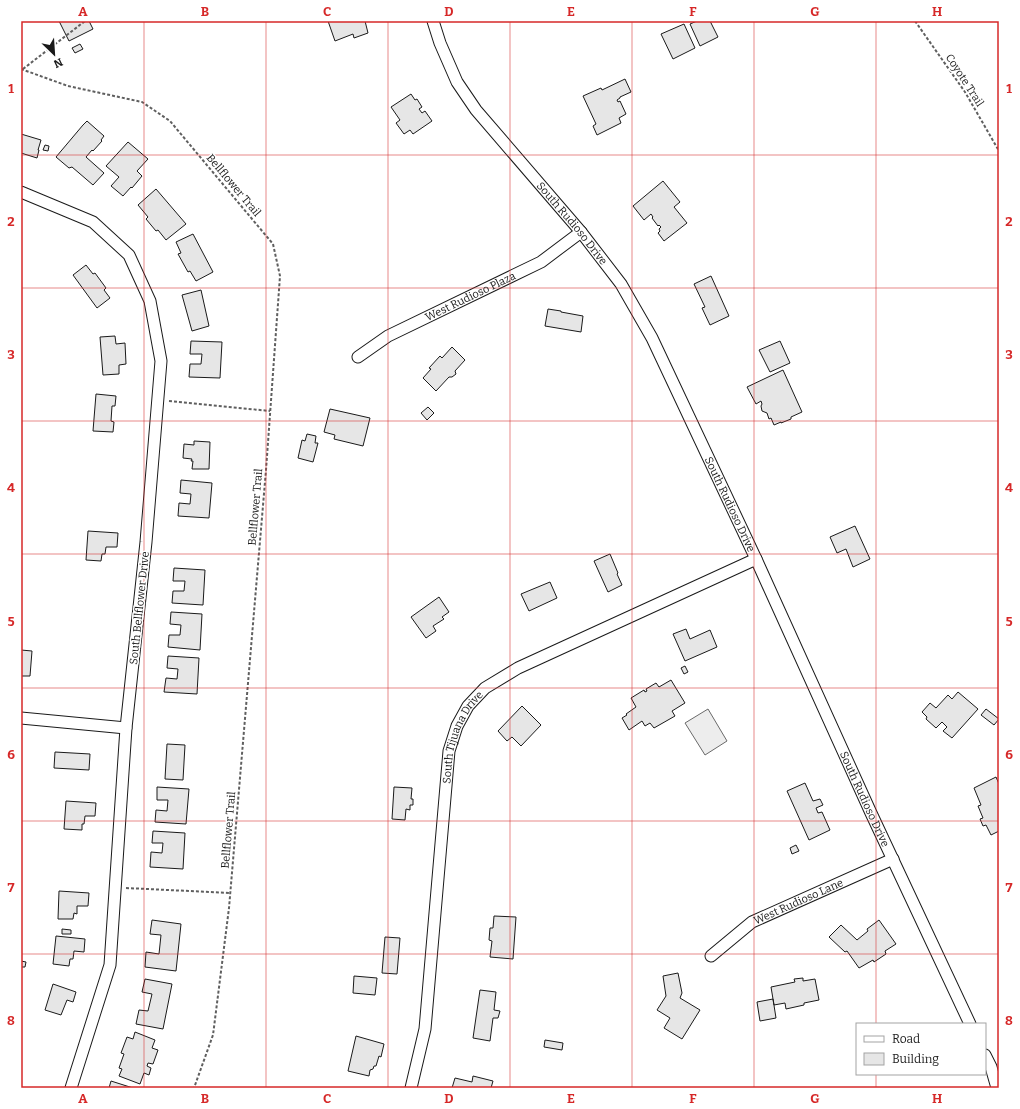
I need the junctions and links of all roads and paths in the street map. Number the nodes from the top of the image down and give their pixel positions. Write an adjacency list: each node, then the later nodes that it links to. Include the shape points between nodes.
1 (85, 21): 4 (path)
2 (433, 21): 7 (street, South Rudioso Drive, via 457,82 476,110)
3 (915, 21): 5 (path, Coyote Trail, via 965,92)
4 (22, 70): 10 (path, Bellflower Trail, via 68,86 142,102 159,113 170,121 273,244 280,276)
5 (999, 151)
6 (21, 192): 9 (street, South Bellflower Drive, via 93,222 129,255 150,301 161,361)
7 (581, 232): 8 (street, West Rudioso Plaza, via 541,262 388,336); 11 (street, South Rudioso Drive, via 621,284 652,338)
8 (358, 357)
9 (158, 400): 10 (path); 13 (street, South Bellflower Drive)
10 (270, 411): 16 (path, Bellflower Trail)
11 (756, 559): 14 (street, South Rudioso Drive); 22 (street, South Tijuana Drive, via 518,668 485,688 468,706 449,751 425,1029)
12 (21, 718): 13 (street)
13 (126, 728): 15 (street, South Bellflower Drive)
14 (893, 859): 17 (street, West Rudioso Lane, via 752,922); 18 (street, South Rudioso Drive)
15 (115, 887): 16 (path); 20 (street, South Bellflower Drive, via 110,965)
16 (231, 893): 21 (path, Bellflower Trail, via 213,1035)
17 (711, 956)
18 (970, 1023)
19 (986, 1057): 23 (street)
20 (71, 1088)
21 (194, 1088)
22 (411, 1088)
23 (997, 1088)

